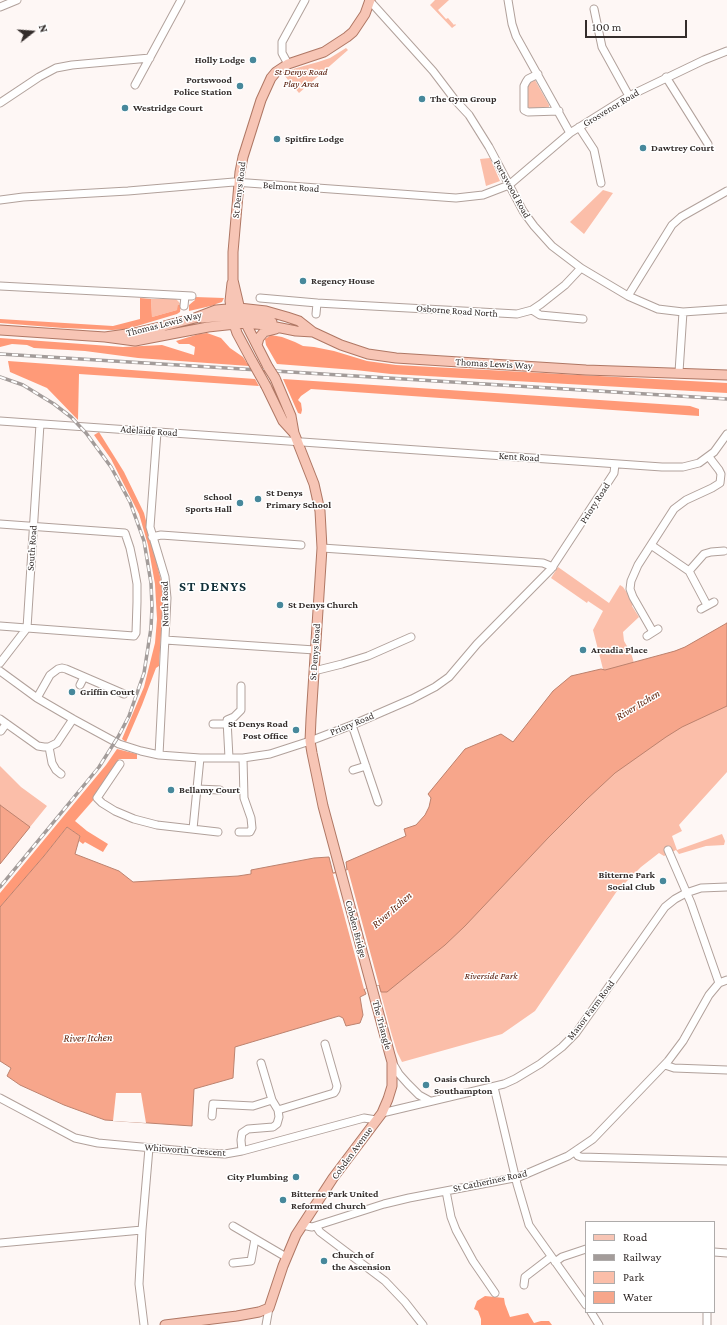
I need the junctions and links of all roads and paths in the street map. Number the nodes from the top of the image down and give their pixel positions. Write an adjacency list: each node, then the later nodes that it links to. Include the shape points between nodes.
1 (17, 0): 6 (street)
2 (181, 0): 9 (street)
3 (305, 0): 10 (street, via 282,42 282,53)
4 (369, 0): 10 (main road, St Denys Road, via 362,19 347,37 324,52); 22 (street, Portswood Road, via 469,115)
5 (508, 0): 11 (street, via 516,36)
6 (0, 7)
7 (594, 9): 14 (street, via 602,47)
8 (727, 51): 12 (street, Grosvenor Road)
9 (150, 58): 13 (street); 15 (street, via 72,64 56,68)
10 (288, 64): 20 (main road, St Denys Road, via 276,72 267,86 243,157)
11 (538, 74): 16 (street); 16 (street, via 528,79 524,86 524,110)
12 (666, 77): 14 (street, Grosvenor Road); 19 (street)
13 (135, 86)
14 (629, 96): 17 (street, Grosvenor Road)
15 (0, 103)
16 (559, 111): 18 (street)
17 (579, 127): 18 (street, Grosvenor Road); 21 (street, via 594,150)
18 (570, 133): 22 (street, Grosvenor Road)
19 (708, 144)
20 (239, 182): 22 (street, Belmont Road, via 456,198 483,195); 24 (street, Belmont Road); 34 (main road, St Denys Road, via 233,252)
21 (601, 183)
22 (509, 185): 25 (street, Portswood Road, via 538,232)
23 (727, 191): 27 (street, via 681,216 672,225)
24 (0, 200)
25 (581, 268): 27 (street, Portswood Road); 32 (street, Osborne Road North, via 565,285)
26 (0, 286): 30 (street, via 188,296)
27 (628, 296): 33 (street, Portswood Road, via 658,310)
28 (260, 298): 29 (street, Osborne Road North)
29 (317, 303): 32 (street, Osborne Road North, via 513,314); 35 (street)
30 (184, 306)
31 (727, 308): 33 (street, Portswood Road)
32 (532, 310): 36 (street, via 540,315)
33 (683, 312): 43 (street)
34 (236, 314): 37 (main road, Thomas Lewis Way); 38 (main road, via 259,317); 40 (main road, Thomas Lewis Way, via 276,313 299,321); 41 (main road, Thomas Lewis Way, via 195,318); 41 (main road, Thomas Lewis Way, via 208,327 166,336 135,341); 49 (main road, St Denys Road, bridge, via 237,333 283,421)
35 (316, 314)
36 (579, 317)
37 (245, 324): 38 (main road, Thomas Lewis Way); 42 (main road, St Denys Road)
38 (284, 328): 40 (main road, Thomas Lewis Way); 42 (main road, via 264,332)
39 (0, 330): 41 (main road, Thomas Lewis Way)
40 (313, 332): 43 (main road, Thomas Lewis Way, via 354,350 396,358 586,370)
41 (105, 337)
42 (257, 345): 49 (main road, St Denys Road, bridge, via 275,378 291,416)
43 (679, 372): 44 (main road, Thomas Lewis Way)
44 (727, 375)
45 (0, 420): 46 (street, Adelaide Road)
46 (40, 424): 47 (street, Adelaide Road); 53 (street, South Road)
47 (157, 432): 49 (street, Adelaide Road); 54 (street, North Road, via 150,528)
48 (727, 434): 50 (street, Kent Road)
49 (296, 437): 51 (street, Kent Road); 58 (main road, St Denys Road, via 317,497)
50 (709, 457): 51 (street, Kent Road, via 699,463 683,467); 57 (street, via 721,474 720,483 680,504)
51 (615, 464): 61 (street, Priory Road, via 614,472)
52 (0, 524): 53 (street)
53 (33, 526): 65 (street, South Road); 65 (street, via 126,535 137,584 136,633 134,636)
54 (152, 537): 55 (street, via 161,535); 68 (street, North Road, via 165,577)
55 (289, 545): 56 (street); 60 (street)
56 (301, 545)
57 (650, 545): 62 (street); 66 (street, via 632,576 630,585 633,597)
58 (322, 548): 61 (street, via 543,563); 69 (main road, St Denys Road)
59 (724, 551): 62 (street, via 711,556 701,556)
60 (288, 552)
61 (553, 567): 82 (street, Priory Road, via 442,683)
62 (689, 571): 63 (street)
63 (707, 605)
64 (0, 626): 65 (street)
65 (27, 628): 70 (street)
66 (653, 632)
67 (411, 637): 72 (street, via 368,656)
68 (165, 640): 69 (street); 86 (street, North Road)
69 (315, 650): 72 (main road, St Denys Road)
70 (0, 663)
71 (0, 671): 77 (street, Priory Road)
72 (314, 671): 84 (main road, St Denys Road)
73 (84, 677): 74 (street); 76 (street); 77 (street, via 66,669 58,669 50,675)
74 (80, 685)
75 (241, 686): 81 (street, via 241,710 227,720)
76 (124, 694)
77 (37, 698): 78 (street, Priory Road)
78 (73, 719): 85 (street, via 57,743); 86 (street, Priory Road, via 127,747)
79 (3, 721): 83 (street); 85 (street, via 38,746)
80 (213, 724): 81 (street)
81 (227, 724): 88 (street)
82 (352, 725): 84 (street, Priory Road); 91 (street)
83 (1, 731)
84 (310, 741): 89 (street, Priory Road, via 270,754); 101 (main road, St Denys Road, via 323,806)
85 (49, 747): 93 (street, via 52,763)
86 (159, 755): 87 (street, Priory Road)
87 (200, 758): 88 (street, Priory Road); 94 (street)
88 (229, 758): 89 (street, Priory Road)
89 (243, 758): 99 (street, via 244,798 252,828 250,832)
90 (120, 764): 97 (street, via 98,798 115,811 134,819 157,825)
91 (366, 766): 92 (street); 96 (street)
92 (353, 770)
93 (61, 774)
94 (197, 790): 95 (street); 97 (street)
95 (220, 790)
96 (378, 802)
97 (193, 829): 98 (street)
98 (218, 832)
99 (239, 832)
100 (668, 850): 103 (street)
101 (341, 872): 106 (main road, Cobden Bridge)
102 (727, 887): 103 (street, Manor Farm Road, via 701,888)
103 (686, 893): 105 (street); 112 (street, Manor Farm Road, via 661,912 576,1033 540,1064 515,1079)
104 (727, 980): 105 (street)
105 (719, 984): 110 (street, St Catherines Road, via 705,1001 678,1050)
106 (372, 987): 108 (main road, The Triangle)
107 (325, 1044): 116 (street, via 337,1086 334,1094)
108 (392, 1062): 115 (street, The Triangle, via 408,1084); 118 (main road, The Triangle, via 392,1086)
109 (260, 1063): 114 (street)
110 (665, 1065): 111 (street, via 674,1068); 121 (street, St Catherines Road, via 593,1139)
111 (727, 1070)
112 (494, 1087): 115 (street, Manor Farm Road); 123 (street)
113 (0, 1098): 119 (street, Whitworth Crescent, via 75,1138)
114 (272, 1100): 116 (street); 117 (street, via 254,1106 213,1104)
115 (430, 1101): 118 (street, Manor Farm Road)
116 (278, 1110): 120 (street, via 279,1116 273,1127 248,1129 242,1133)
117 (212, 1116)
118 (379, 1116): 120 (street, Whitworth Crescent); 125 (main road, Cobden Avenue)
119 (149, 1148): 120 (street, Whitworth Crescent, via 225,1154); 128 (street)
120 (242, 1151)
121 (575, 1152): 122 (street, via 578,1156 586,1157); 123 (street, St Catherines Road)
122 (727, 1161)
123 (516, 1178): 124 (street, St Catherines Road); 135 (street, via 529,1225)
124 (446, 1191): 127 (street, St Catherines Road, via 384,1204); 138 (street, via 451,1217 458,1234)
125 (302, 1225): 127 (street, St Catherines Road); 134 (main road, Cobden Avenue)
126 (233, 1226): 129 (street)
127 (316, 1226): 146 (street, via 320,1232 381,1277)
128 (142, 1230): 130 (street); 143 (street, via 139,1284)
129 (255, 1239): 134 (street); 136 (street, via 251,1261)
130 (0, 1243)
131 (585, 1249): 135 (street)
132 (715, 1252): 133 (street)
133 (727, 1253)
134 (286, 1256): 140 (main road, Cobden Avenue)
135 (553, 1260): 137 (street, via 525,1277); 139 (street)
136 (233, 1263)
137 (524, 1285)
138 (495, 1293)
139 (585, 1304)
140 (269, 1308): 144 (main road, via 236,1316); 145 (street, Cobden Avenue)
141 (592, 1313): 147 (street)
142 (707, 1313): 148 (street)
143 (144, 1325)
144 (165, 1325)
145 (266, 1325)
146 (423, 1325)
147 (599, 1325)
148 (707, 1325)

